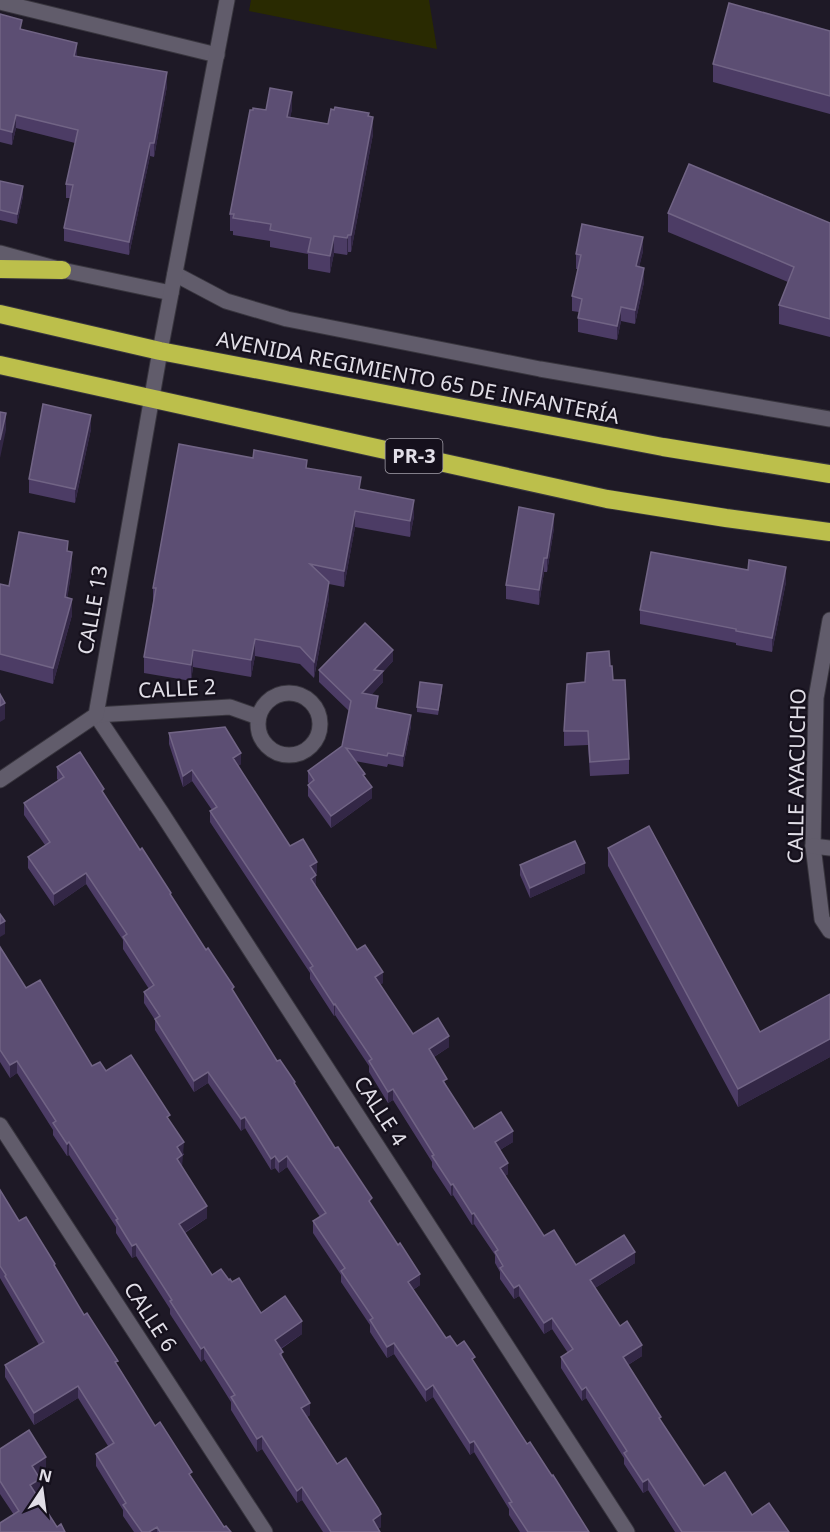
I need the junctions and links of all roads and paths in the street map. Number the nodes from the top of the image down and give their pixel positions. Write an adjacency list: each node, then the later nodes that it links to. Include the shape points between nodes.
1 (227, 0): 3 (street, CALLE 13)
2 (0, 2): 3 (street)
3 (217, 55): 7 (street, CALLE 13)
4 (0, 253): 6 (street)
5 (0, 269): 6 (highway)
6 (62, 270): 8 (street)
7 (175, 274): 8 (street, CALLE 13); 13 (street, via 226,301 287,319 540,369)
8 (171, 293): 10 (street, CALLE 13)
9 (0, 314): 10 (highway, AVENIDA REGIMIENTO 65 DE INFANTERÍA)
10 (160, 351): 12 (street, CALLE 13); 14 (highway, AVENIDA REGIMIENTO 65 DE INFANTERÍA, via 663,447)
11 (0, 365): 12 (highway, PR-3)
12 (153, 399): 15 (highway, PR-3, via 607,499); 17 (street, CALLE 13)
13 (830, 419)
14 (830, 474)
15 (830, 532)
16 (830, 620): 20 (street, CALLE AYACUCHO, via 816,698)
17 (96, 715): 18 (street, CALLE 2, via 230,707); 19 (street); 25 (street, CALLE 4)
18 (258, 717): 18 (street, via 262,740 278,753 299,754 309,749 320,732 319,712 313,703 296,693 276,695 267,701)
19 (0, 780)
20 (813, 846): 21 (street); 22 (street, CALLE AYACUCHO, via 822,919)
21 (830, 848)
22 (830, 931)
23 (0, 1125): 24 (street, CALLE 6)
24 (265, 1532)
25 (627, 1532)

